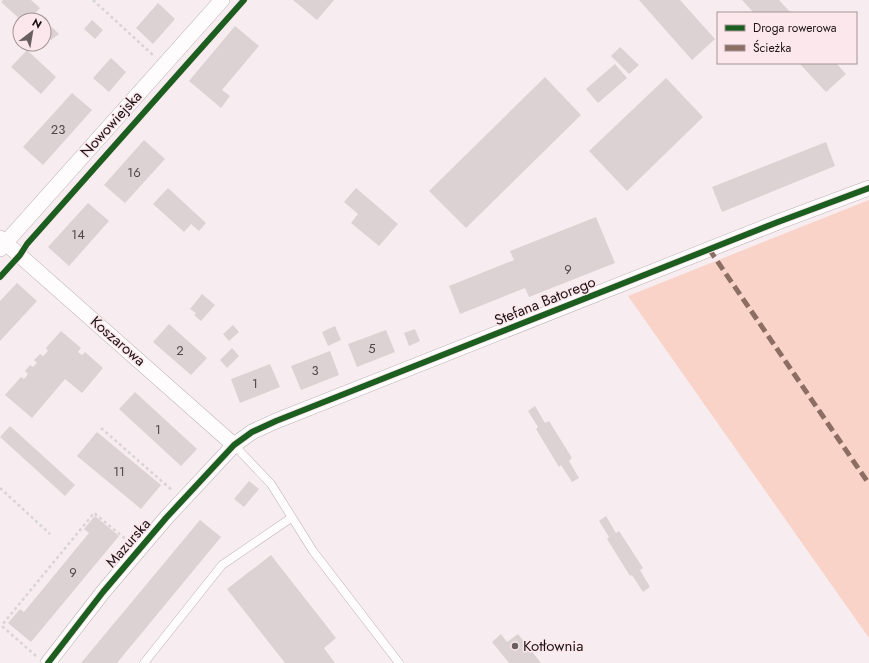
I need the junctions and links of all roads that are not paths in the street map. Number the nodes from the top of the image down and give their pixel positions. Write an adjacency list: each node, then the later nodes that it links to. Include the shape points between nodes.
1 (222, 0): 3 (street, Nowowiejska)
2 (867, 187): 4 (street, Stefana Batorego, via 276,421 252,432)
3 (2, 243): 4 (street, Koszarowa)
4 (234, 445): 5 (lane, via 271,484); 6 (street, Mazurska, via 166,518)
5 (291, 518): 7 (lane, via 222,565); 8 (lane, via 313,551)
6 (44, 661)
7 (144, 663)
8 (399, 663)

